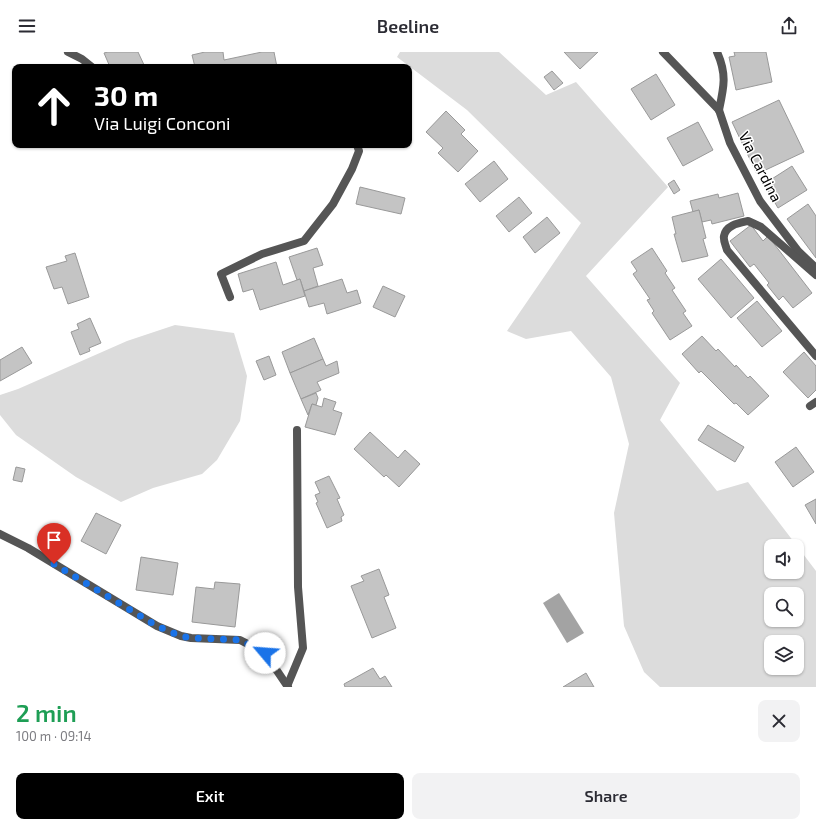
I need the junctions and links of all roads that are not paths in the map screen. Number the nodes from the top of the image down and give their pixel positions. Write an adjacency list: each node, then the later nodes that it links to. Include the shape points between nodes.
1 (68, 52): 6 (street)
2 (663, 52): 7 (street)
3 (717, 52): 5 (street)
4 (721, 52): 5 (street)
5 (722, 62): 7 (street, via 724,86)
6 (88, 64)
7 (719, 110): 9 (street, Via Cardina, via 730,143 760,201 798,251)
8 (358, 148): 11 (street, via 352,169 333,204 304,241 262,254 221,274)
9 (816, 268)
10 (816, 275): 12 (street, via 761,227 748,220 728,228 724,237 727,250)
11 (230, 297)
12 (816, 356)
13 (297, 430): 15 (street, via 298,587 303,648)
14 (0, 534): 15 (street, via 28,548 157,626 191,638 240,640 265,653)
15 (288, 686)

